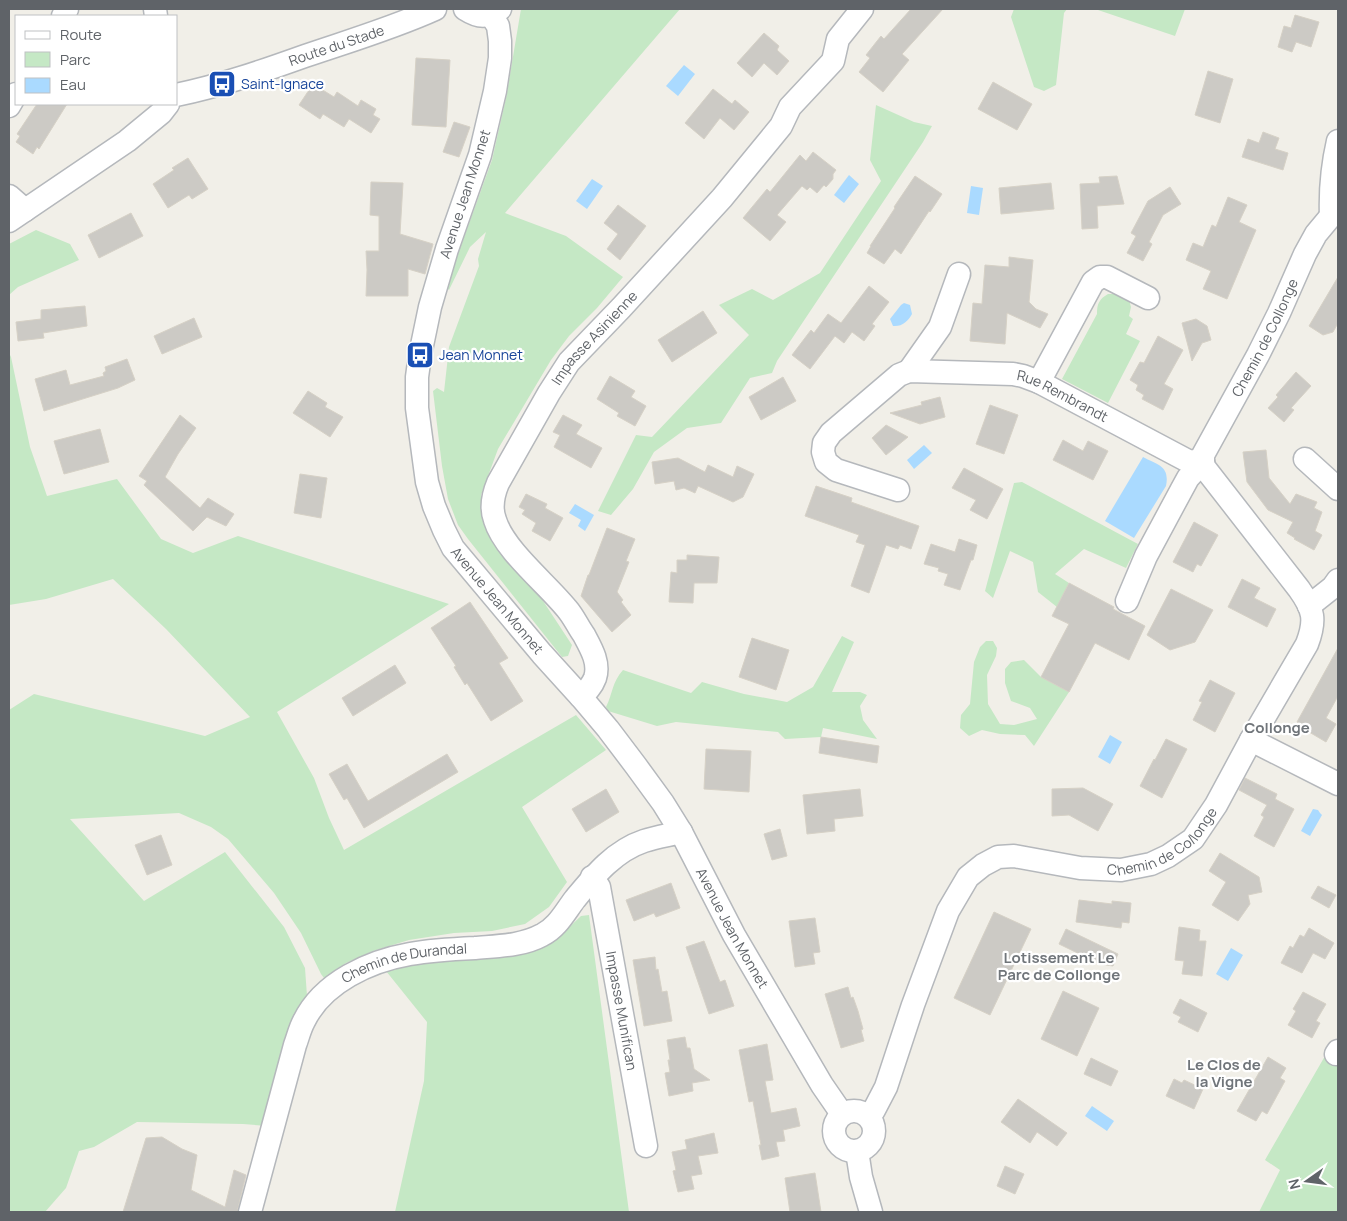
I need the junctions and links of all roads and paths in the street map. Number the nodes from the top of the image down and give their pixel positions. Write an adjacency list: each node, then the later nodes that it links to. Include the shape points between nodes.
1 (435, 9): 5 (street, Route du Stade, via 405,23)
2 (465, 9): 4 (street, via 478,16)
3 (862, 9): 21 (street, Impasse Asinienne, via 838,39 833,61 790,107 781,126 722,198 569,362 493,495 494,520 500,532 568,610 592,650 596,677)
4 (496, 12): 21 (street, Avenue Jean Monnet, via 500,58 495,91 480,155 446,250 420,355 417,408 421,441 434,506 453,548)
5 (178, 95)
6 (167, 105): 8 (street, via 127,141)
7 (1338, 142): 9 (street, via 1330,190)
8 (14, 209)
9 (1334, 219): 15 (street, Chemin de Collonge, via 1316,234 1258,355 1203,454)
10 (959, 274): 12 (street, via 940,327)
11 (1148, 298): 13 (street, via 1107,277 1093,282)
12 (909, 371): 13 (street, Rue Rembrandt, via 1014,374); 17 (street, via 831,434 824,443 823,452 826,462 836,470)
13 (1039, 382): 15 (street, Rue Rembrandt, via 1188,461)
14 (1305, 459): 16 (street)
15 (1203, 462): 19 (street, Chemin de Collonge, via 1182,488 1146,556); 20 (street, Chemin de Collonge)
16 (1338, 489)
17 (898, 490)
18 (1338, 580): 20 (street)
19 (1127, 601)
20 (1309, 606): 22 (street, Chemin de Collonge, via 1313,623 1307,644)
21 (582, 697): 24 (street, Avenue Jean Monnet, via 636,766)
22 (1251, 740): 23 (street); 27 (street, Chemin de Collonge, via 1216,805 1193,839 1168,856 1151,864 1121,870 1080,868 1014,856 998,857 968,877 948,911 886,1087)
23 (1338, 784)
24 (681, 832): 25 (street, Chemin de Durandal, via 630,847); 26 (street, Avenue Jean Monnet, via 734,935)
25 (592, 877): 28 (street, Impasse Munifican, via 599,887); 30 (street, Chemin de Durandal, via 558,922 543,935 518,943 409,954 380,962 354,972 318,1001 305,1020 295,1046)
26 (842, 1114): 27 (street, via 861,1112); 29 (street, via 835,1123 838,1143 846,1150)
27 (869, 1117): 29 (street, via 874,1127 873,1138 867,1147)
28 (646, 1146)
29 (857, 1151): 31 (street)
30 (250, 1212)
31 (871, 1212)

